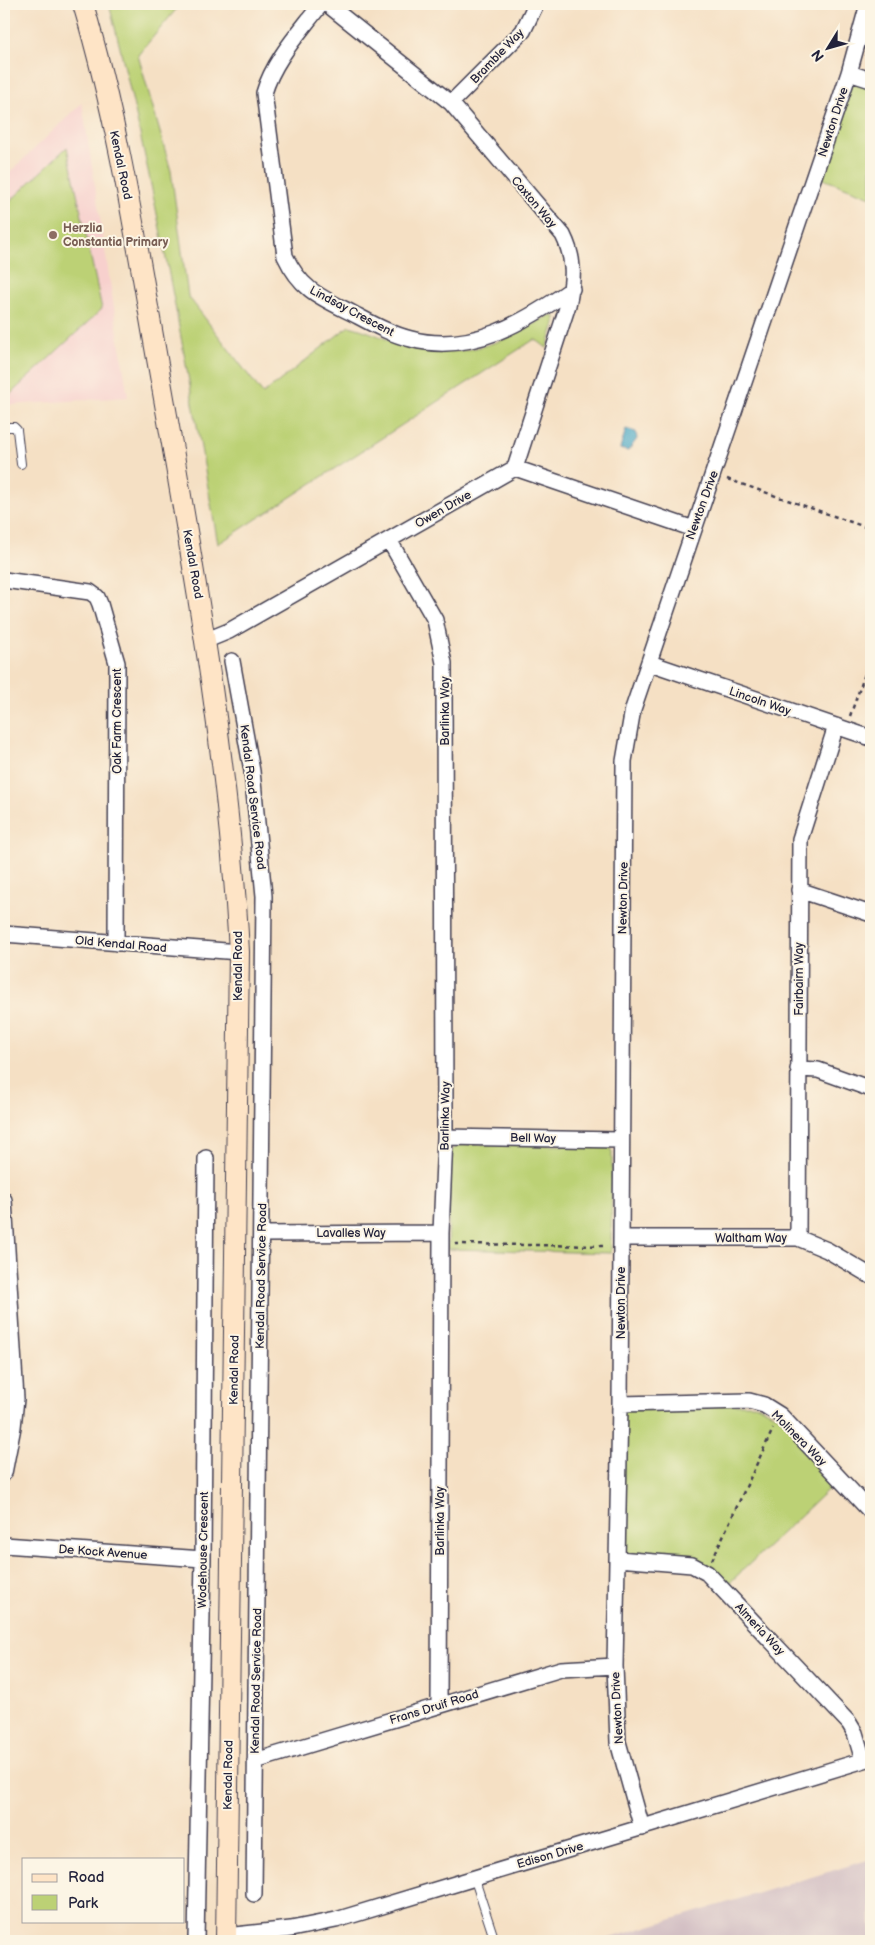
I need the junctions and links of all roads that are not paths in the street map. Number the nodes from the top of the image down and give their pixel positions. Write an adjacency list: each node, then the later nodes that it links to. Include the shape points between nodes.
1 (83, 4): 16 (main road, Kendal Road, via 128,200)
2 (321, 4): 9 (street, Lindsay Crescent, via 278,62 268,78 264,93 286,256 303,285 390,332 433,343 479,339 501,332)
3 (327, 4): 8 (street, Caxton Way)
4 (536, 4): 8 (street, Bramble Way, via 523,31)
5 (868, 4): 6 (street, Newton Drive)
6 (849, 73): 7 (street); 13 (street, Newton Drive)
7 (871, 80)
8 (451, 103): 9 (street, Caxton Way, via 563,235 574,265)
9 (572, 289): 12 (street, Caxton Way)
10 (4, 427): 11 (lane, via 18,430)
11 (21, 464)
12 (515, 468): 13 (street); 14 (street, Owen Drive)
13 (694, 529): 18 (street, Newton Drive)
14 (389, 540): 16 (street, Owen Drive, via 229,631); 28 (street, Barlinka Way, via 435,620 444,663)
15 (4, 580): 24 (street, Oak Farm Crescent, via 90,592 100,604 117,663)
16 (207, 640): 25 (main road, Kendal Road, via 231,831)
17 (232, 661): 32 (street, Kendal Road Service Road, via 252,771 262,877)
18 (650, 663): 19 (street, Lincoln Way); 29 (street, Newton Drive, via 633,709 624,761)
19 (840, 728): 20 (street, Lincoln Way); 21 (street, Fairbairn Way, via 800,839)
20 (871, 738)
21 (799, 890): 22 (street); 26 (street, Fairbairn Way)
22 (871, 914)
23 (4, 934): 24 (street, Old Kendal Road)
24 (116, 943): 25 (street, Old Kendal Road)
25 (239, 952): 51 (main road, Kendal Road)
26 (798, 1069): 27 (street, via 818,1070); 34 (street, Fairbairn Way)
27 (871, 1089)
28 (445, 1137): 29 (street, Bell Way); 33 (street, Barlinka Way)
29 (620, 1140): 35 (street, Newton Drive)
30 (206, 1158): 42 (street, Wodehouse Crescent)
31 (4, 1200): 37 (street)
32 (262, 1234): 33 (street, Lavalles Way); 47 (street, Kendal Road Service Road)
33 (441, 1238): 45 (street, Barlinka Way)
34 (798, 1238): 35 (street, Waltham Way); 36 (street, Waltham Way, via 827,1250)
35 (621, 1242): 38 (street, Newton Drive)
36 (871, 1276)
37 (7, 1303): 39 (street, via 16,1409)
38 (620, 1404): 40 (street, Molinera Way, via 749,1401 764,1405 780,1415); 43 (street, Newton Drive)
39 (4, 1473)
40 (871, 1512)
41 (4, 1545): 42 (street, De Kock Avenue)
42 (203, 1559): 52 (street, Wodehouse Crescent)
43 (618, 1559): 44 (street, Newton Drive); 46 (street, Almeria Way, via 692,1565 707,1573 849,1723)
44 (615, 1666): 45 (street, Frans Druif Road, via 562,1668); 48 (street, Newton Drive, via 618,1742)
45 (439, 1705): 47 (street, Frans Druif Road)
46 (867, 1759): 48 (street, Edison Drive)
47 (255, 1761): 50 (street, Kendal Road Service Road)
48 (642, 1828): 49 (street, Edison Drive)
49 (474, 1877): 51 (street, Edison Drive, via 336,1920); 53 (lane)
50 (254, 1894)
51 (226, 1939)
52 (196, 1941)
53 (494, 1941)

